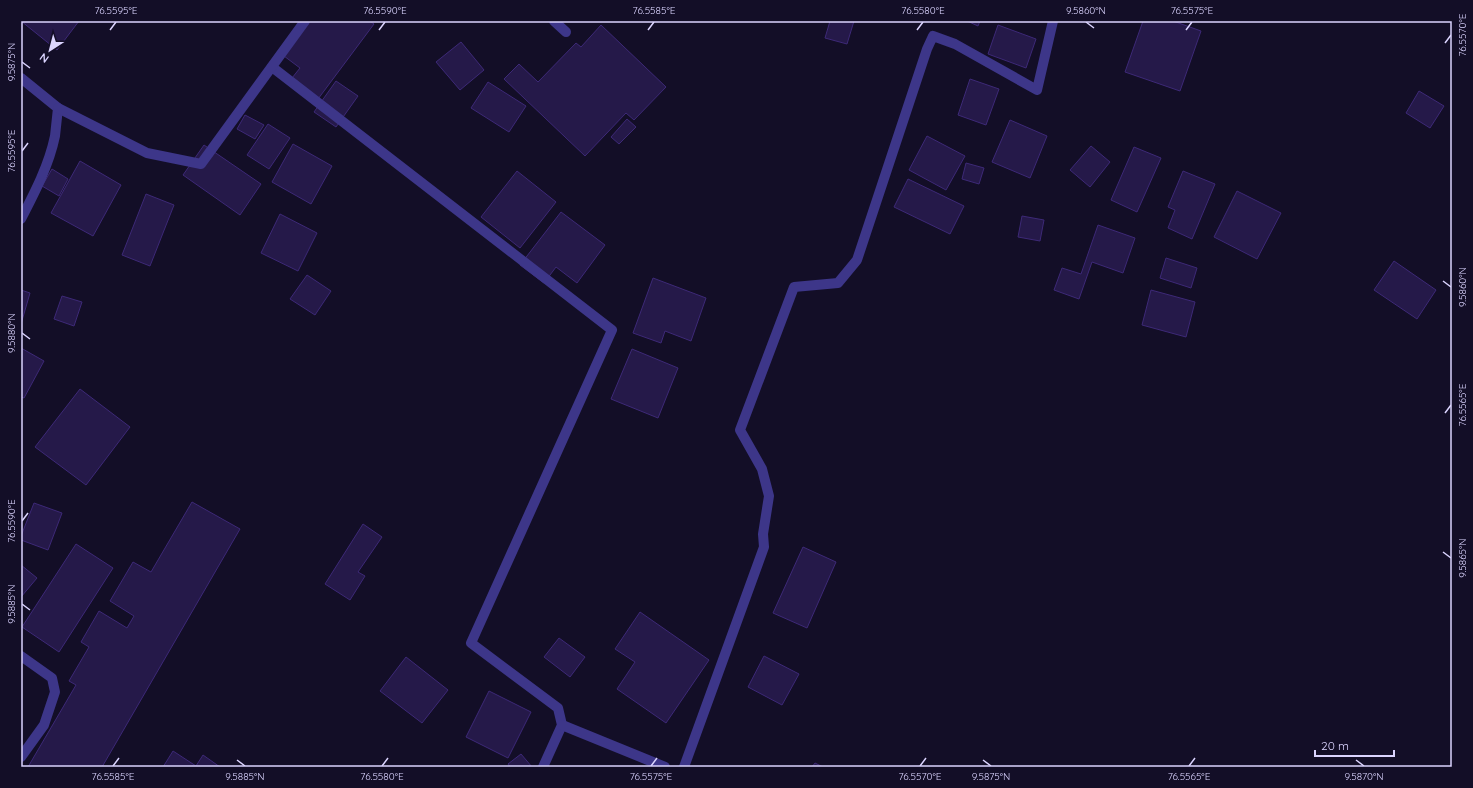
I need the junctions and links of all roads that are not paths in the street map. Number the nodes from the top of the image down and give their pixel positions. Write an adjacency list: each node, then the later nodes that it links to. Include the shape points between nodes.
1 (305, 21): 5 (street)
2 (554, 21): 4 (street)
3 (1053, 21): 14 (street, via 1037,90 955,44 933,36 857,260 838,283 794,288 740,430 762,469 769,496 763,534 764,547)
4 (566, 32)
5 (272, 68): 7 (street, via 201,164 147,153); 10 (street, via 612,330 471,642 558,708)
6 (21, 78): 7 (street)
7 (58, 108): 8 (street, via 55,136 49,158 36,191)
8 (21, 218)
9 (21, 656): 11 (street, via 52,678 55,692 44,725)
10 (562, 725): 12 (street); 13 (street)
11 (21, 757)
12 (543, 767)
13 (665, 767)
14 (684, 767)

